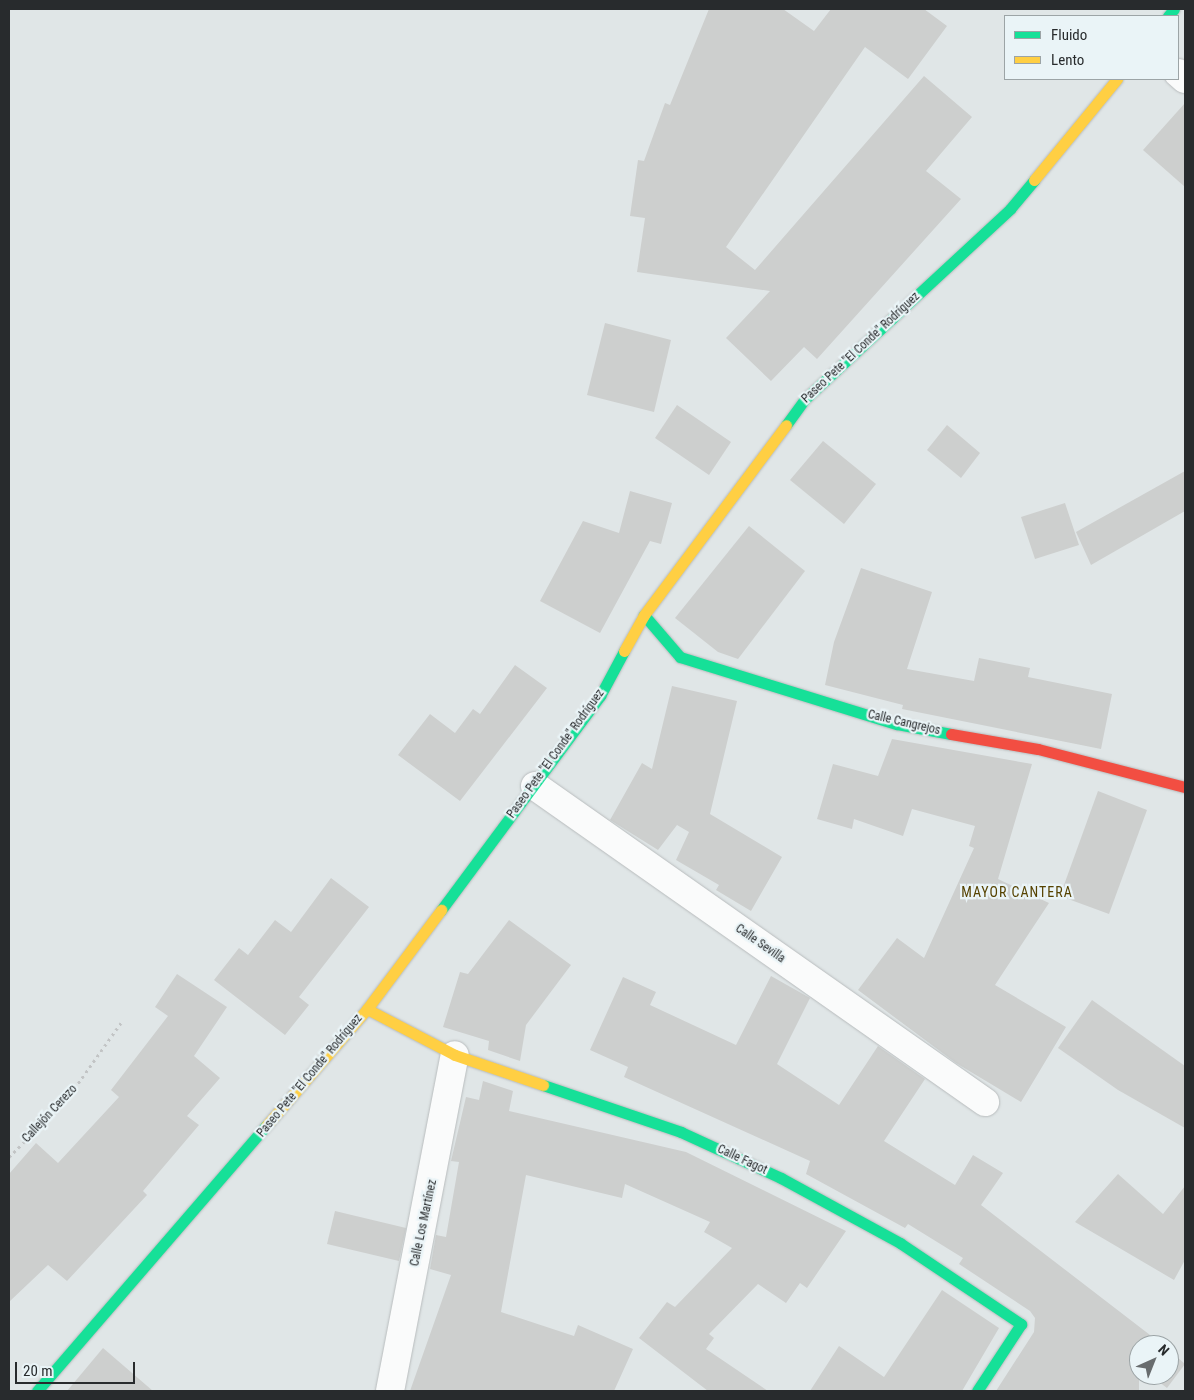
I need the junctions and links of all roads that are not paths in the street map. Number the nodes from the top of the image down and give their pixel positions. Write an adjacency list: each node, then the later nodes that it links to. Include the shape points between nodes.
1 (1116, 80): 2 (street, Paseo Pete "El Conde" Rodríguez, via 1010,209 805,399)
2 (644, 615): 3 (street, Paseo Pete "El Conde" Rodríguez, via 600,696); 4 (street, Calle Cangrejos, via 680,657 897,724 1038,749)
3 (535, 786): 5 (street, Paseo Pete "El Conde" Rodríguez); 7 (street, Calle Sevilla)
4 (1185, 786)
5 (367, 1009): 6 (street, Calle Fagot); 8 (street, Paseo Pete "El Conde" Rodríguez)
6 (455, 1055): 9 (street, Calle Los Martínez); 10 (street, Calle Fagot, via 681,1132 781,1178 900,1243 1021,1324)
7 (985, 1102)
8 (37, 1391)
9 (390, 1391)
10 (977, 1391)

